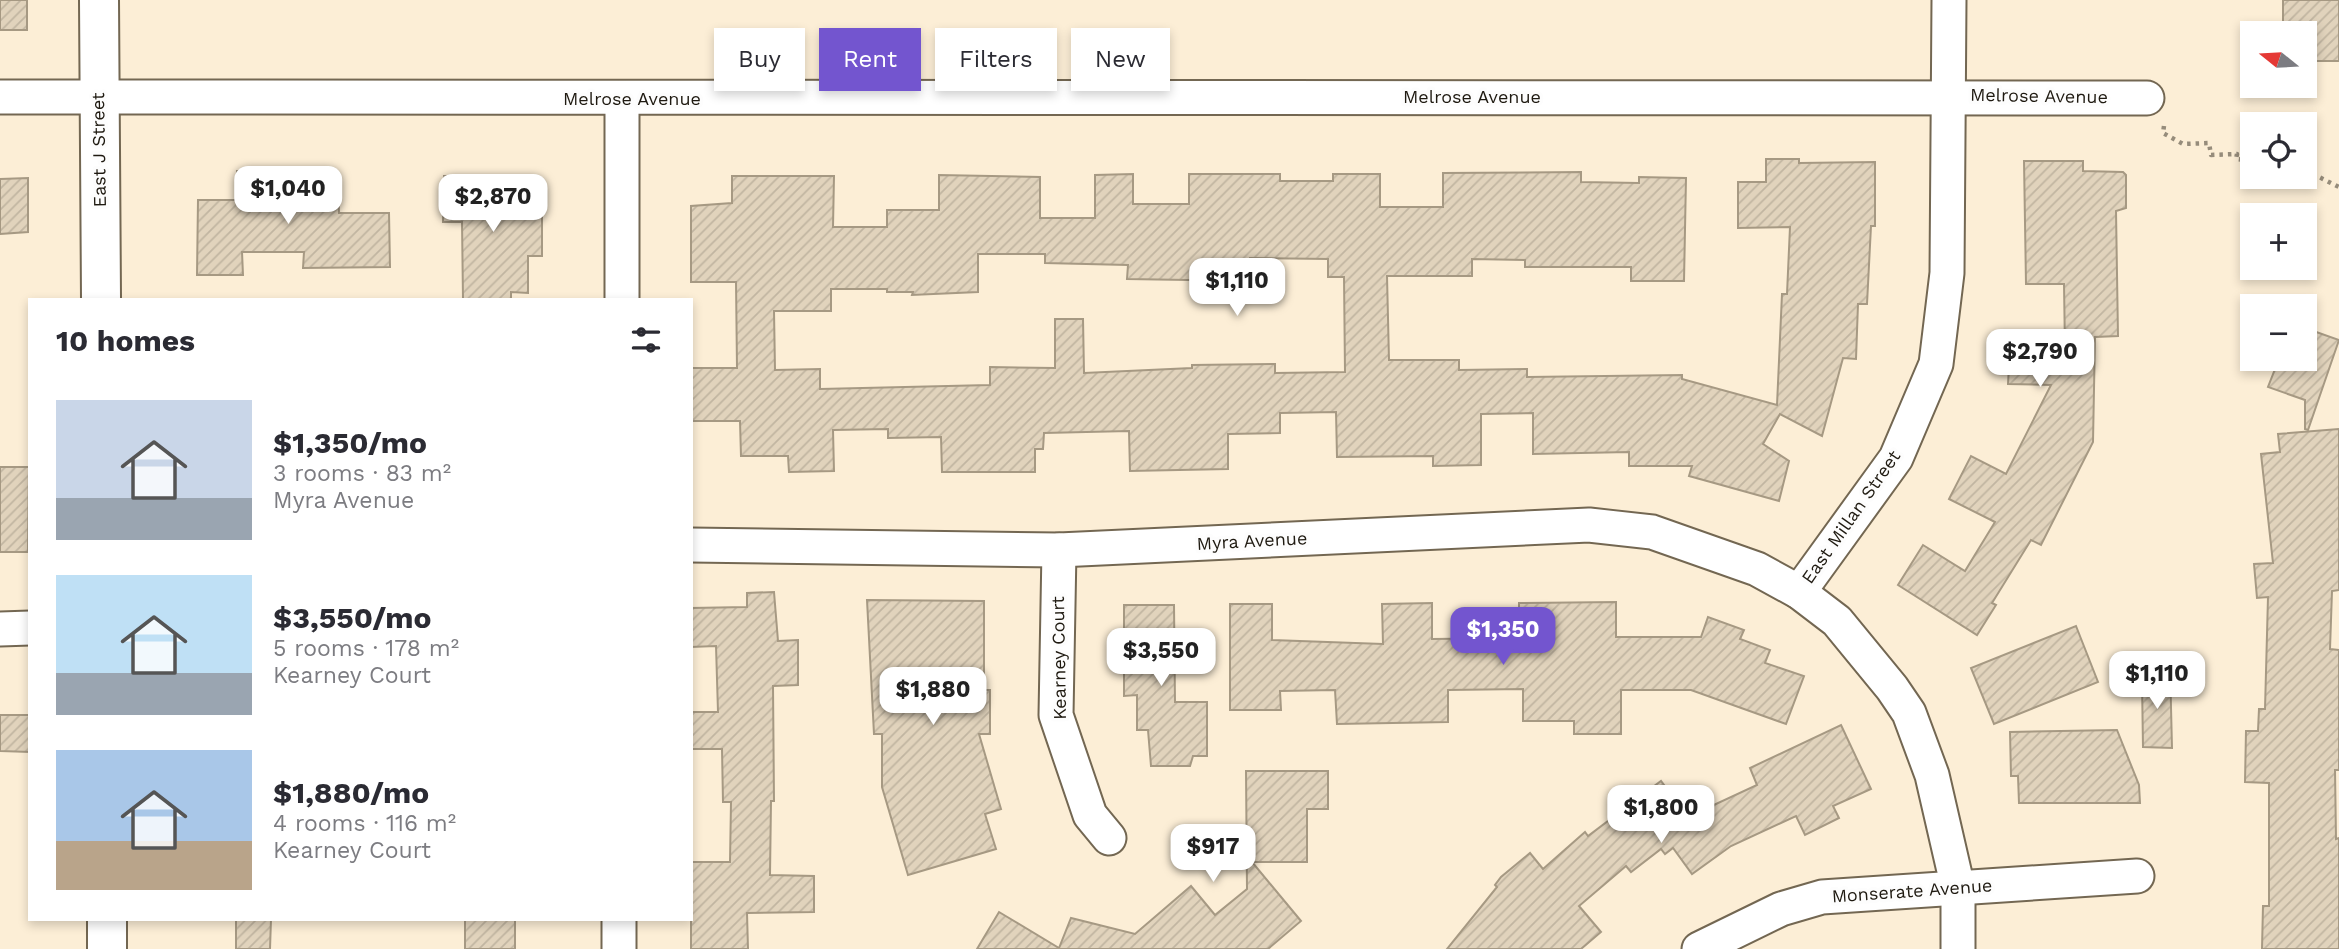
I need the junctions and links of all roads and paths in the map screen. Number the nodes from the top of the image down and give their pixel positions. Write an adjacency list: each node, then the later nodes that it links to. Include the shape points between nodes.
1 (99, 0): 5 (street, East J Street)
2 (1949, 0): 3 (street, East Millan Street)
3 (1950, 96): 6 (street, Melrose Avenue); 7 (street, Melrose Avenue); 16 (street, East Millan Street, via 1947,273 1936,364 1896,458)
4 (0, 97): 5 (street, Melrose Avenue)
5 (99, 97): 7 (street, Melrose Avenue); 12 (street, East J Street)
6 (2147, 97)
7 (622, 99): 13 (street)
8 (2174, 140): 9 (path, via 2209,143 2211,155 2236,154)
9 (2240, 160)
10 (2317, 176): 11 (path)
11 (2339, 187)
12 (101, 298)
13 (622, 298)
14 (693, 545): 15 (street, Myra Avenue)
15 (1059, 550): 16 (street, Myra Avenue, via 1589,525 1652,532 1757,569); 19 (street, Kearney Court, via 1056,715 1090,815)
16 (1799, 592): 21 (street, East Millan Street, via 1837,621 1909,713 1932,775)
17 (28, 628): 18 (street)
18 (0, 629)
19 (1109, 838)
20 (2137, 876): 21 (street, Monserate Avenue)
21 (1958, 888): 26 (street, Monserate Avenue, via 1822,897 1782,909); 27 (street, East Millan Street)
22 (107, 921): 24 (street)
23 (619, 921): 25 (street)
24 (107, 949)
25 (619, 949)
26 (1699, 949)
27 (1958, 949)

